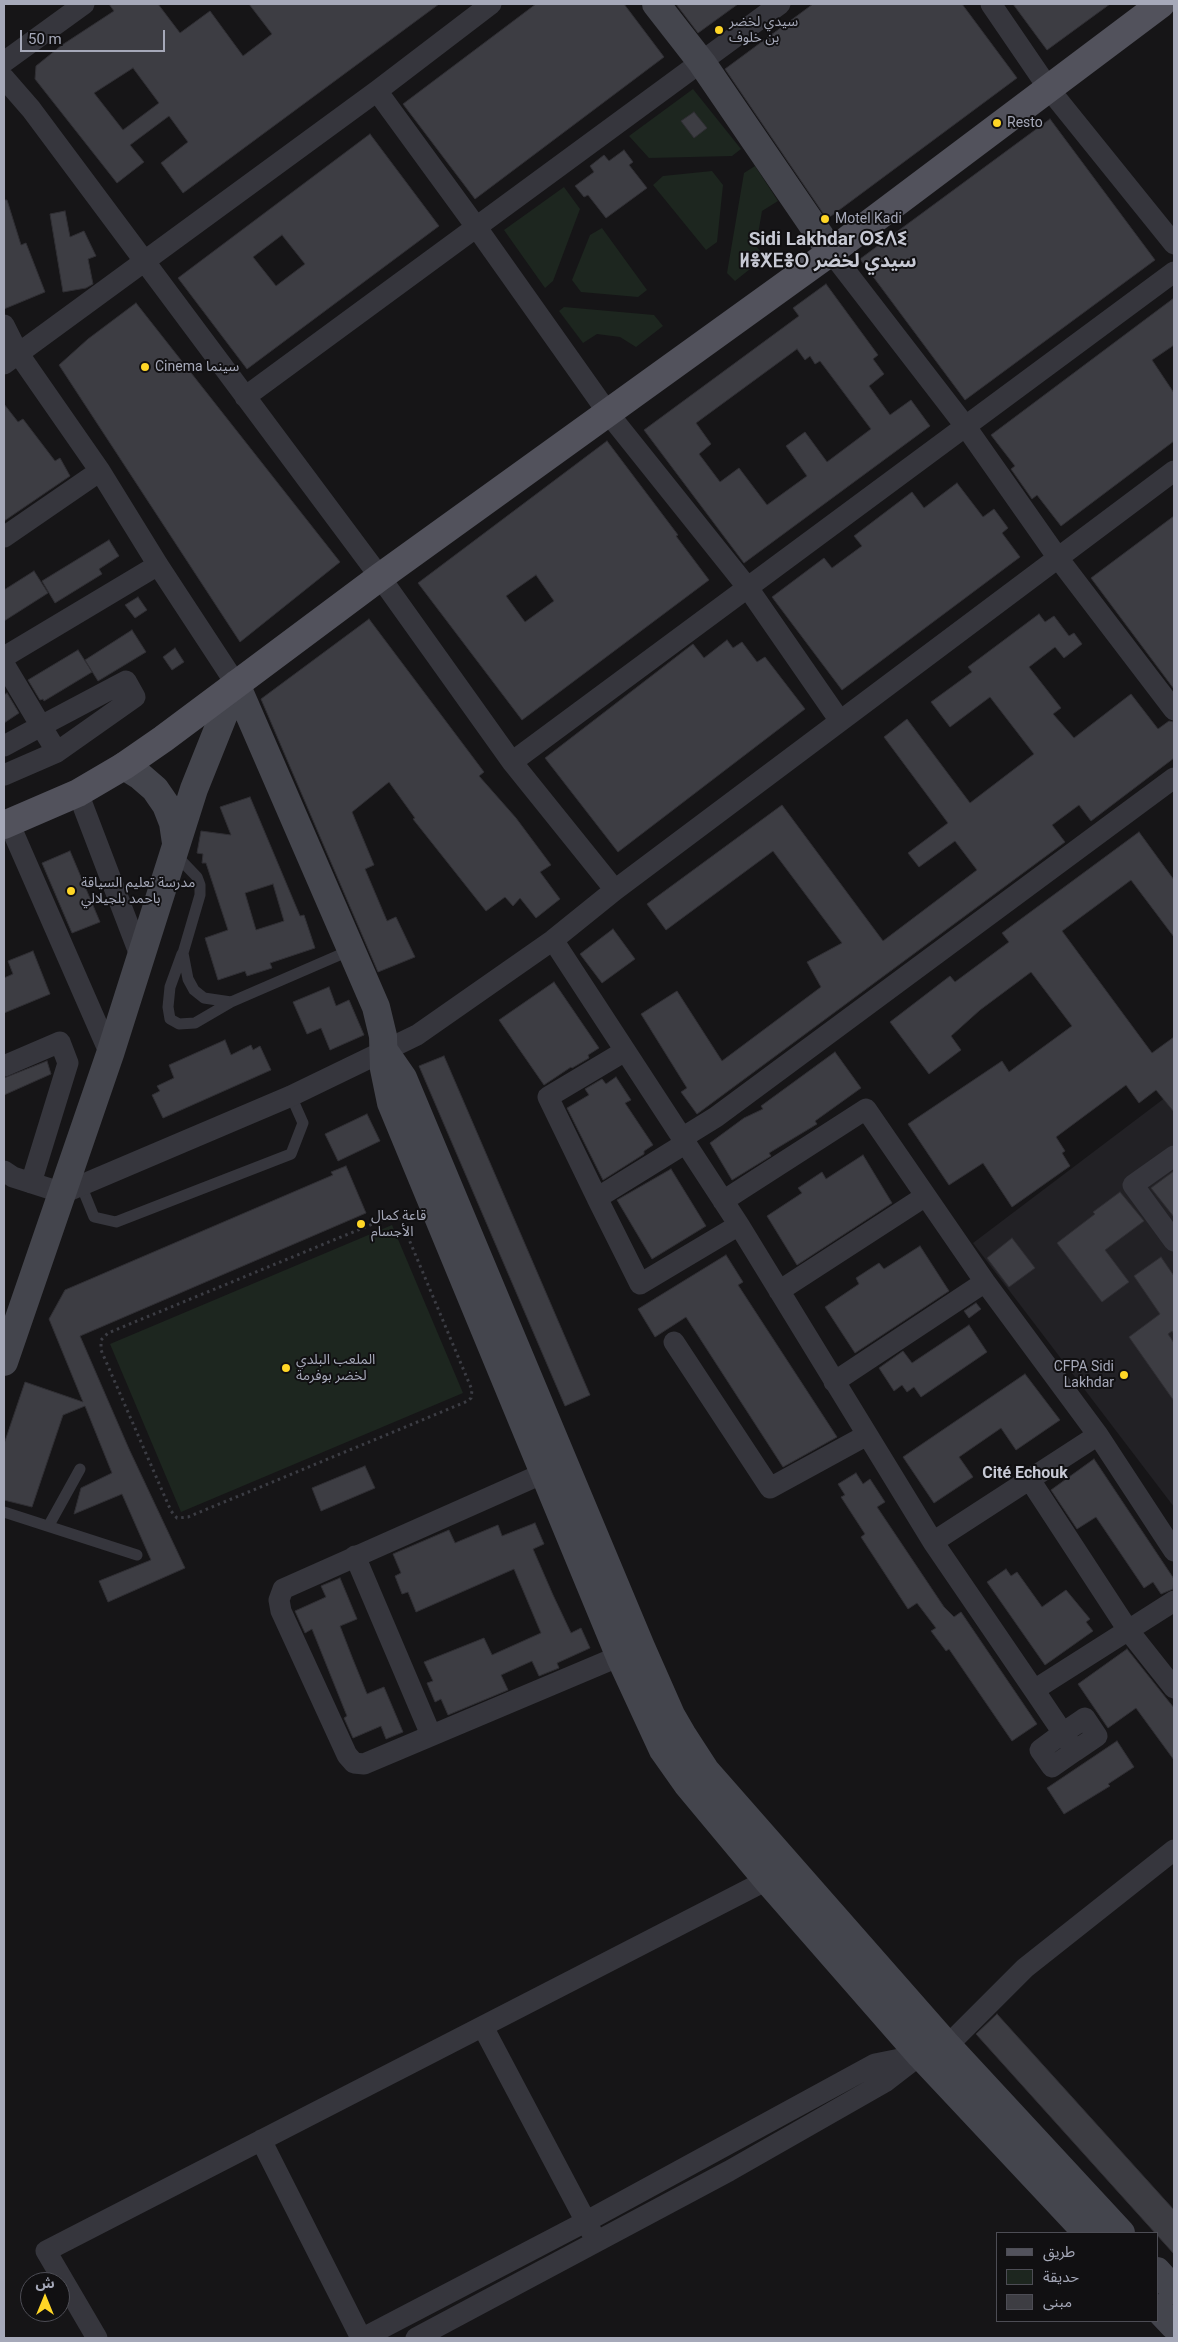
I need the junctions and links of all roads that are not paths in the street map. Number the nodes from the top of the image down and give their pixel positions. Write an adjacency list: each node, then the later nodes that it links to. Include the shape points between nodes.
1 (84, 4): 7 (street)
2 (492, 4): 11 (street)
3 (656, 4): 8 (main road)
4 (780, 4): 8 (street)
5 (991, 4): 10 (street)
6 (1161, 4): 10 (main road)
7 (4, 62)
8 (702, 63): 12 (street); 14 (main road)
9 (4, 78): 15 (street)
10 (1049, 89): 13 (street); 14 (main road)
11 (377, 92): 12 (street); 15 (street)
12 (477, 228): 19 (street); 20 (street)
13 (1174, 244)
14 (831, 252): 20 (main road); 21 (street)
15 (144, 260): 18 (street); 19 (street)
16 (1174, 272): 21 (street)
17 (4, 325): 18 (street)
18 (11, 358): 22 (street)
19 (246, 397): 27 (street)
20 (608, 413): 27 (main road); 28 (street)
21 (966, 427): 25 (street); 28 (street)
22 (100, 471): 24 (street); 26 (street)
23 (1174, 471): 25 (street)
24 (4, 537)
25 (1058, 558): 32 (street); 33 (street)
26 (158, 565): 29 (street); 31 (street)
27 (380, 577): 31 (main road); 37 (street)
28 (748, 588): 33 (street); 37 (street)
29 (4, 657)
30 (4, 664): 34 (street)
31 (236, 684): 38 (main road); 43 (main road, via 194,789); 46 (main road)
32 (1174, 710)
33 (840, 721): 44 (street)
34 (41, 726): 35 (street); 36 (street); 36 (street, via 126,681 135,697)
35 (4, 746)
36 (57, 752): 39 (street)
37 (512, 762): 44 (street)
38 (124, 766): 41 (main road); 43 (main road, via 155,789 166,805 173,824)
39 (4, 775)
40 (1174, 778): 58 (street)
41 (78, 793): 42 (main road); 48 (street)
42 (7, 824): 54 (street)
43 (175, 848): 47 (lane, via 200,884 200,895); 48 (main road)
44 (615, 890): 45 (street)
45 (553, 940): 51 (street); 53 (street, via 416,1035)
46 (351, 950): 49 (lane); 53 (main road, via 380,1022)
47 (183, 953): 49 (lane, via 194,990 204,998); 49 (lane, via 170,987 170,1019 179,1024 195,1024)
48 (141, 958): 54 (main road)
49 (230, 1002)
50 (4, 1051): 52 (street, via 32,1039)
51 (625, 1051): 58 (street); 64 (street, via 548,1097)
52 (37, 1052): 55 (street); 56 (street, via 42,1063); 61 (street, via 60,1042 68,1063)
53 (385, 1052): 57 (street); 76 (main road, via 384,1069 391,1103); 86 (main road, via 404,1078)
54 (110, 1054): 62 (main road)
55 (4, 1066)
56 (4, 1078)
57 (291, 1096): 62 (street); 62 (lane, via 303,1123 291,1154 116,1222 94,1217)
58 (684, 1140): 64 (street); 65 (street)
59 (1174, 1156): 67 (street, via 1133,1185)
60 (4, 1171): 61 (street)
61 (31, 1183): 62 (street)
62 (72, 1189): 71 (main road)
63 (924, 1197): 65 (street, via 866,1109); 68 (street); 69 (street)
64 (597, 1198): 66 (street, via 640,1284)
65 (723, 1201): 66 (street)
66 (739, 1225): 69 (street)
67 (1174, 1241)
68 (985, 1282): 72 (street); 73 (street)
69 (779, 1291): 72 (street)
70 (674, 1342): 74 (street, via 770,1488)
71 (4, 1362)
72 (834, 1382): 74 (street)
73 (1098, 1435): 77 (street); 81 (street)
74 (867, 1436): 80 (street)
75 (80, 1469): 79 (lane)
76 (544, 1473): 83 (street); 86 (main road)
77 (1030, 1480): 80 (street); 85 (street)
78 (4, 1512): 79 (lane)
79 (49, 1525): 82 (lane)
80 (933, 1542): 88 (street)
81 (1174, 1551)
82 (137, 1555)
83 (355, 1556): 90 (street); 90 (street, via 288,1586 280,1594 281,1611 347,1755 354,1762 364,1764)
84 (1174, 1602): 85 (street)
85 (1128, 1630): 87 (street); 88 (street)
86 (630, 1652): 90 (street); 92 (main road, via 653,1731 675,1767); 94 (main road, via 706,1771)
87 (1174, 1688)
88 (1034, 1690): 89 (street)
89 (1063, 1734): 89 (street, via 1085,1718 1097,1736 1052,1767 1040,1750)
90 (431, 1735)
91 (1174, 1850): 94 (street, via 1025,1968 961,2033)
92 (768, 1880): 93 (street); 95 (main road)
93 (483, 2027): 96 (street); 97 (street)
94 (945, 2043): 95 (street); 99 (main road)
95 (920, 2055): 97 (street, via 875,2064); 98 (main road); 100 (street, via 885,2082)
96 (261, 2140): 105 (street, via 46,2251); 106 (street)
97 (587, 2221): 100 (street); 106 (street)
98 (1086, 2232)
99 (1121, 2232)
100 (596, 2242): 107 (street)
101 (1158, 2272): 102 (main road)
102 (1174, 2290)
103 (1158, 2309): 104 (main road)
104 (1174, 2326)
105 (97, 2338)
106 (362, 2338)
107 (416, 2338)

